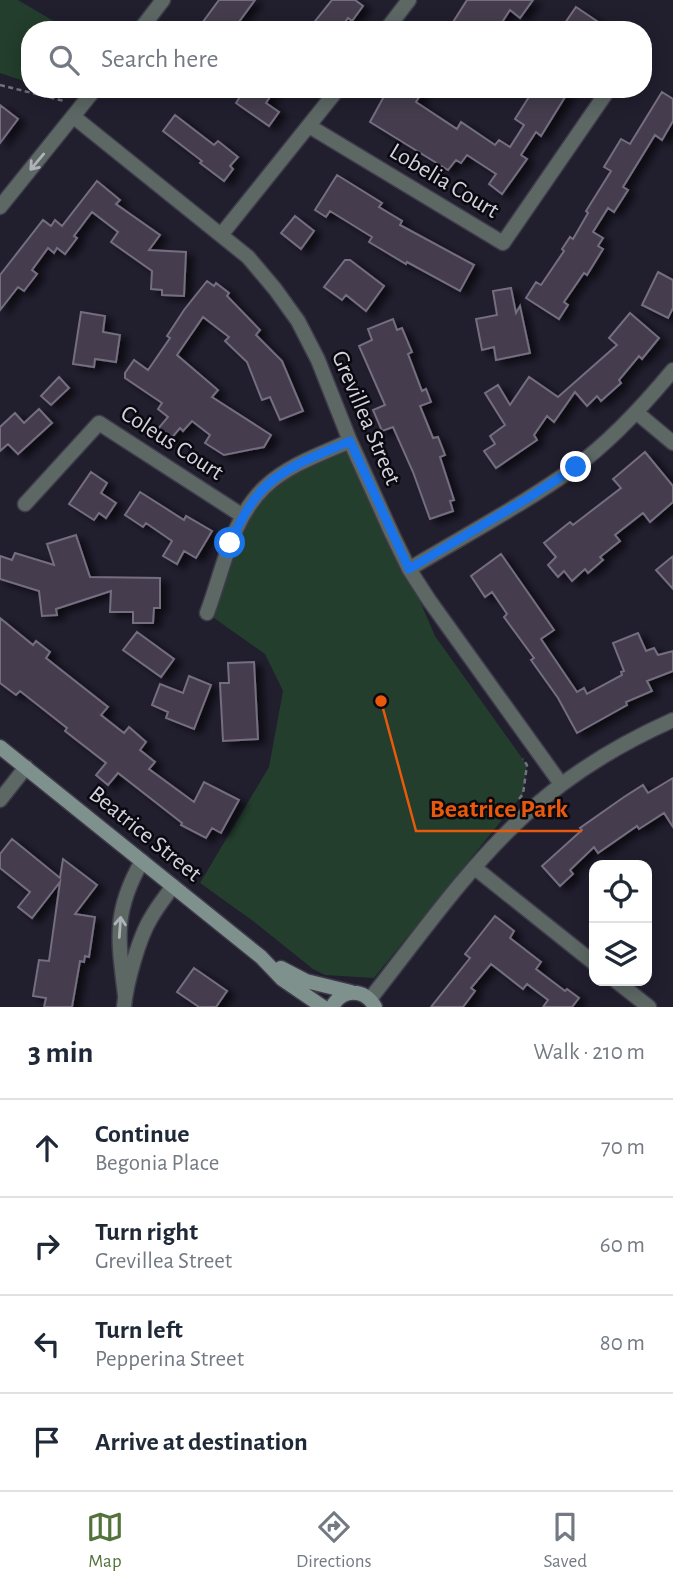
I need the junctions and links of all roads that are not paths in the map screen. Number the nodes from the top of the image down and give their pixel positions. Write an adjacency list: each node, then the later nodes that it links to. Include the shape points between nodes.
1 (163, 0): 3 (street)
2 (409, 0): 4 (street)
3 (147, 21)
4 (393, 21)
5 (88, 98): 8 (street)
6 (331, 98): 9 (street)
7 (603, 98): 9 (street, Lobelia Court, via 503,243)
8 (74, 117): 10 (street, one-way to 10); 11 (street, Grevillea Street)
9 (309, 126): 11 (street)
10 (0, 207)
11 (221, 235): 14 (street, Grevillea Street, via 255,265 298,321)
12 (673, 370): 13 (street)
13 (636, 412): 15 (street); 18 (street, via 576,467)
14 (350, 441): 17 (street, via 281,474); 18 (street, Grevillea Street)
15 (673, 443)
16 (25, 504): 17 (street, Coleus Court, via 99,423)
17 (243, 516): 19 (street)
18 (409, 569): 23 (street, Grevillea Street)
19 (207, 613)
20 (673, 720): 23 (street)
21 (0, 747): 22 (street, Beatrice Street)
22 (26, 768): 24 (street); 25 (street, Beatrice Street)
23 (561, 784): 26 (street)
24 (0, 800)
25 (142, 861): 27 (street, Beatrice Street); 32 (street, one-way to 25, via 119,933 122,903)
26 (475, 868): 29 (street); 33 (street)
27 (173, 886): 28 (street, Beatrice Street); 32 (street, via 150,918)
28 (261, 957): 31 (street, Beatrice Street, via 306,981); 34 (street, Beatrice Street, via 282,979)
29 (589, 959)
30 (622, 986): 36 (street)
31 (351, 992): 33 (street, Beatrice Street, via 359,992); 35 (street, via 337,998)
32 (124, 1001)
33 (372, 1003)
34 (323, 1007)
35 (332, 1007)
36 (649, 1007)

